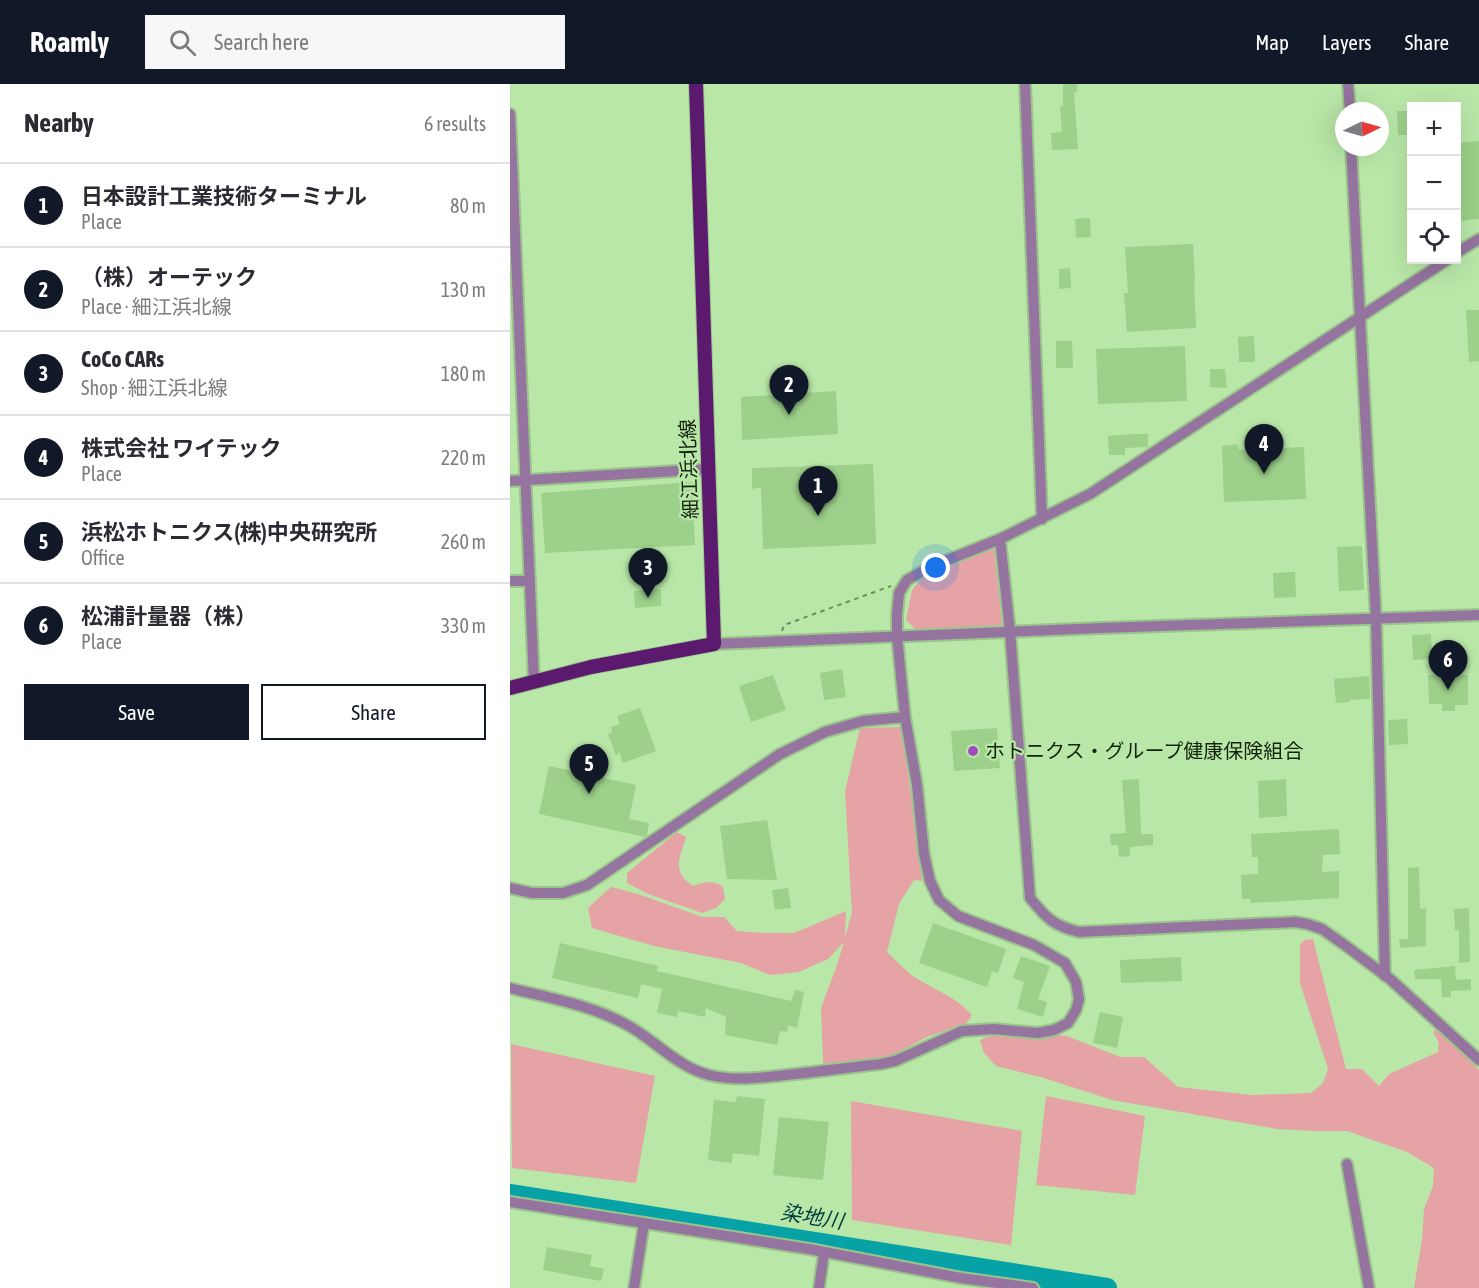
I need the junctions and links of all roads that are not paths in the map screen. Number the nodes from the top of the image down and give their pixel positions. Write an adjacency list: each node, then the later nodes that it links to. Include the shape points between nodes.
1 (696, 84): 11 (main road, 細江浜北線)
2 (1025, 84): 14 (street)
3 (1348, 84): 4 (street)
4 (1349, 102)
5 (510, 114): 12 (street)
6 (1351, 156): 10 (street)
7 (1479, 239): 8 (street)
8 (1461, 251)
9 (1441, 264): 10 (street)
10 (1359, 316): 14 (street, via 1090,494); 19 (street)
11 (709, 469): 12 (street); 22 (main road, 細江浜北線)
12 (526, 480): 13 (street); 16 (street)
13 (510, 481)
14 (1042, 519): 15 (street)
15 (1000, 539): 20 (street); 21 (street, via 908,580 899,593)
16 (530, 580): 17 (street); 23 (street)
17 (510, 581)
18 (1479, 615): 19 (street)
19 (1376, 619): 20 (street); 27 (street)
20 (1010, 631): 21 (street); 27 (street, via 1030,898 1052,922 1079,932 1308,924 1330,934)
21 (897, 636): 22 (street); 25 (street)
22 (714, 644): 23 (main road)
23 (534, 682): 24 (main road)
24 (510, 688)
25 (905, 717): 26 (street, via 863,721 835,729 780,754 587,885 563,893); 28 (street, via 924,854 939,900 958,916 1035,945 1065,963 1076,982 1079,999 1068,1023 1038,1033 962,1031 902,1059 881,1064 728,1078 707,1075 673,1058 629,1026 606,1015)
26 (510, 888)
27 (1385, 976): 29 (street)
28 (510, 988)
29 (1479, 1060)
30 (1347, 1164): 37 (street)
31 (510, 1202): 32 (street)
32 (644, 1223): 33 (street); 34 (street)
33 (824, 1253): 35 (street); 36 (street)
34 (634, 1288)
35 (819, 1288)
36 (1034, 1288)
37 (1369, 1288)

